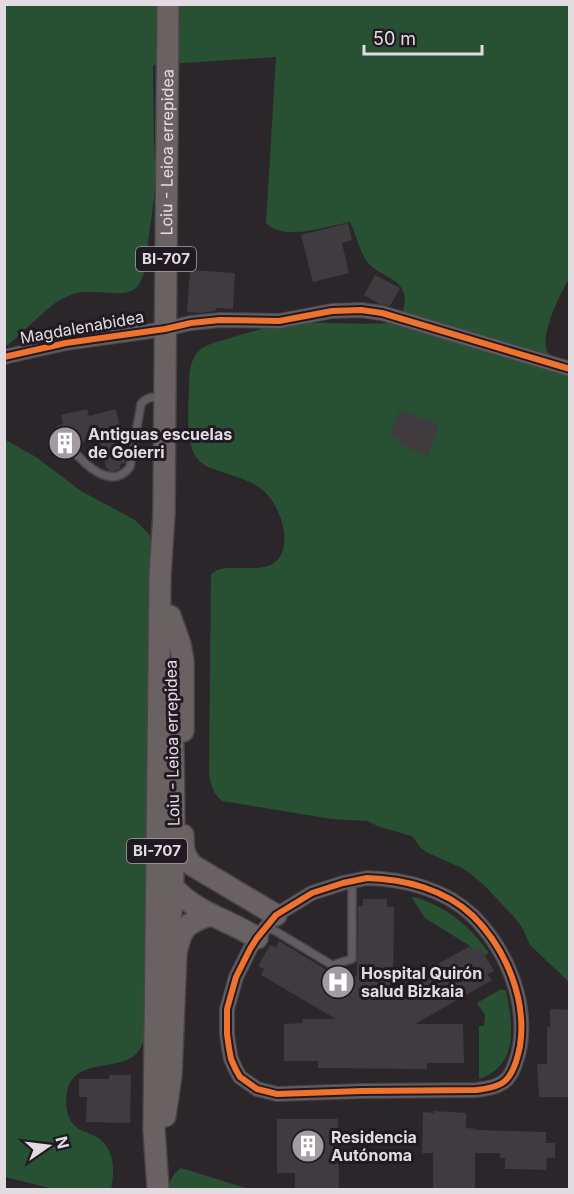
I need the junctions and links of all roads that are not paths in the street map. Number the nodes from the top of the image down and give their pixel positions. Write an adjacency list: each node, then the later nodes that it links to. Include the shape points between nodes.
1 (168, 4): 2 (main road, Loiu - Leioa errepidea / BI-707)
2 (165, 329): 3 (street, Magdalenabidea, via 66,343); 4 (street, Magdalenabidea, via 220,320 279,321 332,310 361,310); 5 (main road, Loiu - Leioa errepidea / BI-707)
3 (4, 357)
4 (570, 369)
5 (165, 397): 6 (lane, via 145,398 141,404 130,467 122,474 105,476); 7 (main road, Loiu - Leioa errepidea / BI-707)
6 (72, 449)
7 (164, 514): 8 (main road, Loiu - Leioa errepidea / BI-707); 9 (main road, Loiu - Leioa errepidea / BI-707)
8 (170, 616): 11 (main road, Loiu - Leioa errepidea / BI-707); 12 (main road, via 183,661 183,848 192,865)
9 (159, 714): 11 (main road, via 166,759 166,876); 16 (main road, Loiu - Leioa errepidea / BI-707, via 154,1130)
10 (352, 881): 14 (street, via 312,893); 14 (lane, via 352,959 332,965); 14 (street, via 387,879 427,888 471,915 485,931 510,970 522,1015 518,1054 506,1080 476,1090 276,1094 257,1089 240,1077 231,1059 227,1010 236,977)
11 (172, 887): 13 (main road); 15 (main road, Loiu - Leioa errepidea / BI-707, via 164,1002)
12 (243, 895): 13 (main road, via 242,915 231,920); 14 (main road)
13 (217, 918): 14 (main road, via 246,931); 15 (main road, via 193,922 180,936 171,1075)
14 (267, 927)
15 (163, 1128): 16 (main road, Loiu - Leioa errepidea / BI-707)
16 (158, 1189)

